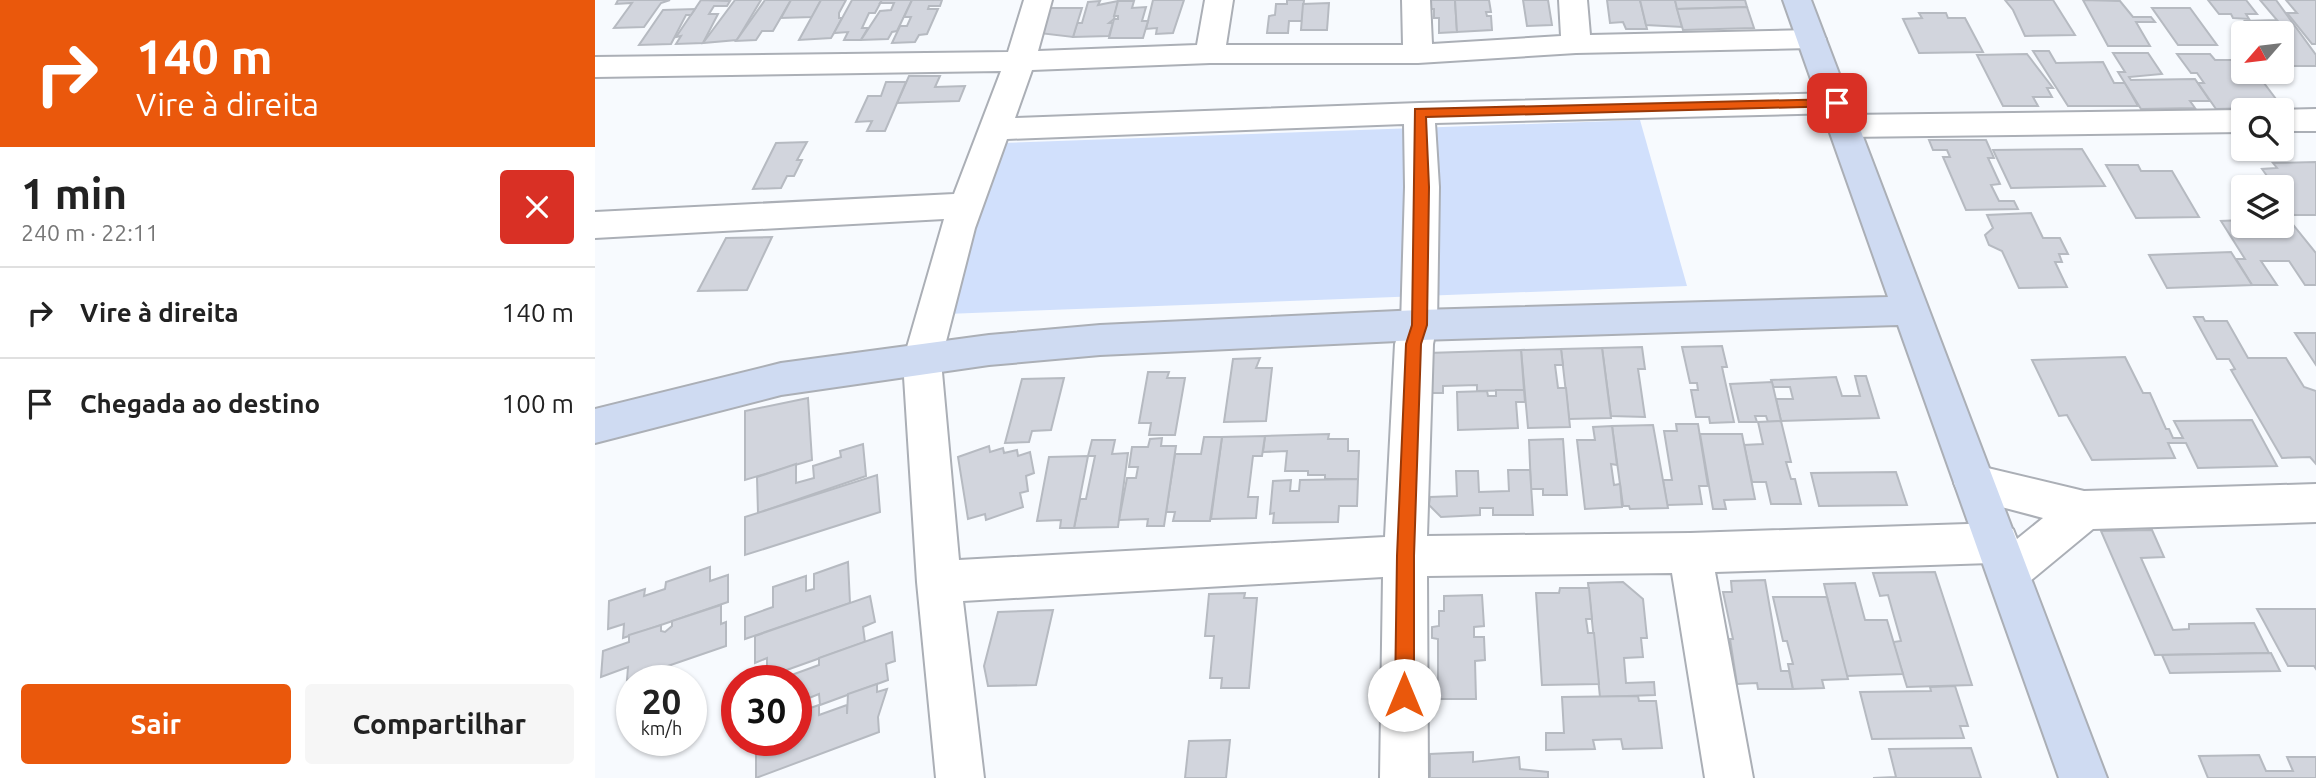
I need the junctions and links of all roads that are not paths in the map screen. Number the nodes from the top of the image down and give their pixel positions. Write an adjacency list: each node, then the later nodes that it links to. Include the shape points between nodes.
1 (1038, 0): 10 (street)
2 (1219, 0): 8 (street)
3 (1416, 0): 9 (street)
4 (1573, 0): 7 (street)
5 (1797, 0): 6 (street)
6 (1811, 39): 7 (street); 13 (street)
7 (1577, 44): 9 (street)
8 (1210, 54): 9 (street); 10 (street)
9 (1418, 54)
10 (1020, 61): 11 (street); 17 (street)
11 (595, 67)
12 (1419, 113): 13 (street); 17 (street); 21 (street)
13 (1841, 115): 16 (street); 20 (street)
14 (2294, 120): 15 (street)
15 (2316, 120)
16 (2231, 121)
17 (993, 129): 18 (street)
18 (966, 206): 19 (street); 22 (street)
19 (595, 225)
20 (1913, 310): 21 (street); 24 (street)
21 (1419, 325): 22 (street, via 1100,340); 28 (street, via 1413,344)
22 (922, 360): 23 (street, via 781,379); 30 (street)
23 (595, 425)
24 (1975, 483): 26 (street); 29 (street)
25 (2316, 503): 26 (street)
26 (2084, 510): 29 (street)
27 (1690, 553): 28 (street); 29 (street); 33 (street)
28 (1405, 556): 30 (street); 32 (street)
29 (2003, 557): 34 (street)
30 (939, 582): 31 (street)
31 (960, 778)
32 (1404, 778)
33 (1729, 778)
34 (2083, 778)

